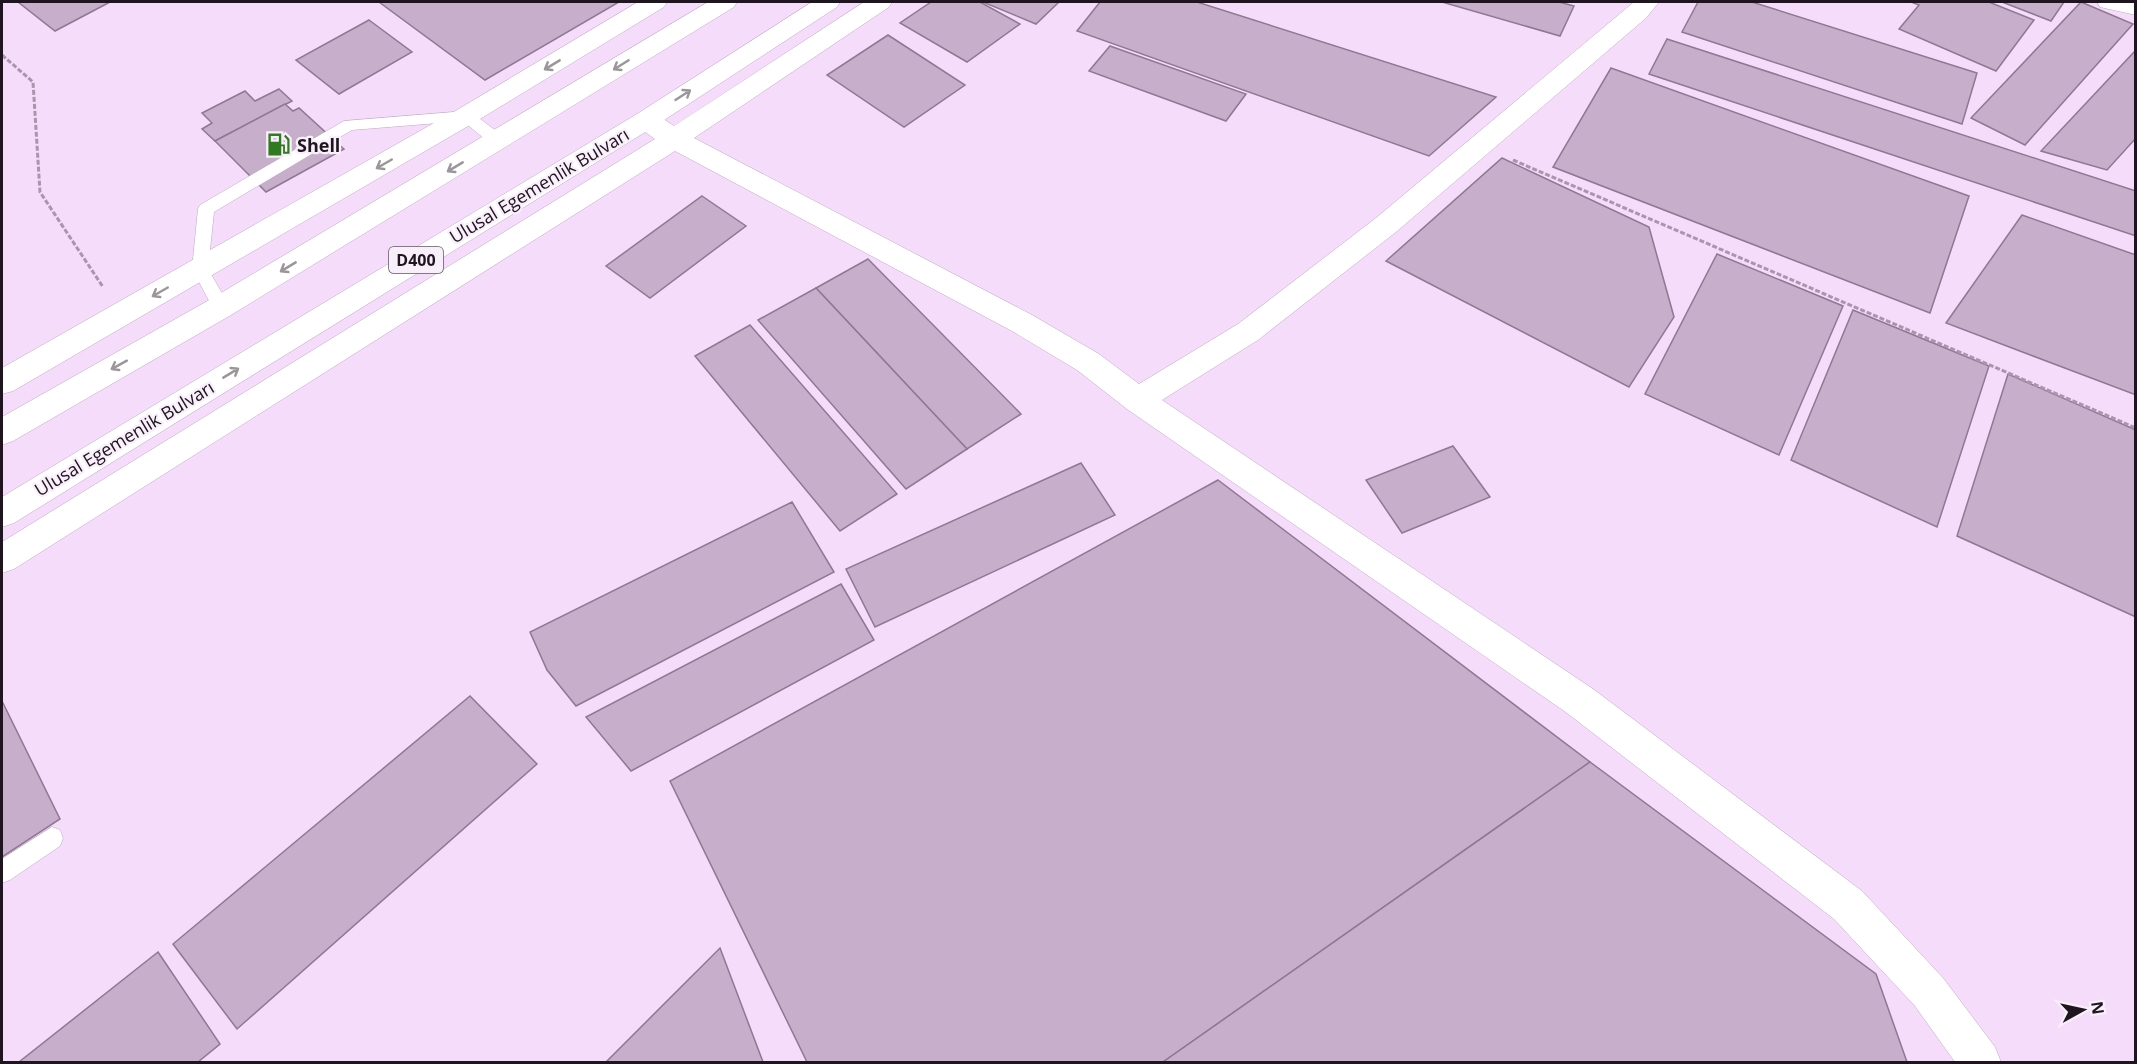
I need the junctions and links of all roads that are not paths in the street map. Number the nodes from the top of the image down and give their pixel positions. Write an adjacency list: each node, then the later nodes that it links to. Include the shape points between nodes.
1 (655, 2): 8 (main road, one-way to 8)
2 (725, 2): 11 (main road, one-way to 11)
3 (828, 2): 9 (main road, Ulusal Egemenlik Bulvarı / D400, one-way to 3)
4 (880, 2): 10 (main road)
5 (1647, 2): 15 (main road, via 1386,225 1248,332)
6 (2109, 2): 7 (main road)
7 (2136, 8)
8 (466, 116): 11 (lane); 12 (main road, one-way to 12); 12 (lane, via 349,125 206,209)
9 (646, 120): 10 (main road); 17 (main road, Ulusal Egemenlik Bulvarı / D400, one-way to 9)
10 (674, 139): 15 (main road, via 1022,323 1088,362); 18 (main road)
11 (498, 141): 13 (main road, one-way to 13)
12 (200, 269): 13 (lane); 14 (main road, one-way to 14)
13 (221, 307): 16 (main road, one-way to 16)
14 (2, 382)
15 (1138, 400): 21 (main road, via 1580,701 1848,905 1929,992)
16 (2, 432)
17 (2, 513)
18 (2, 560)
19 (52, 838): 20 (lane)
20 (2, 872)
21 (1980, 1062)

